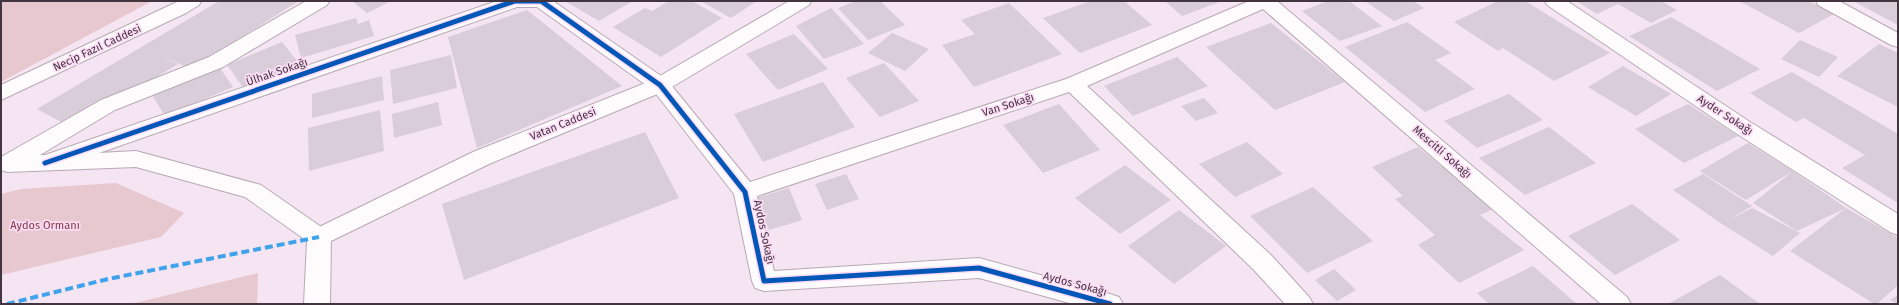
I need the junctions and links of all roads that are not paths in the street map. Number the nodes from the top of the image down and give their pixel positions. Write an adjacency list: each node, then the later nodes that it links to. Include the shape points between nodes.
1 (192, 1): 11 (street, Necip Fazıl Caddesi)
2 (320, 1): 13 (street, via 216,62 108,105)
3 (515, 1): 10 (street, Aydos Sokağı, via 541,1); 12 (street, Ülhak Sokağı)
4 (802, 1): 10 (street, Vatan Caddesi)
5 (1266, 1): 9 (street, Van Sokağı); 20 (street, Mescitli Sokağı)
6 (1554, 1): 15 (street, Ayder Sokağı, via 1739,125)
7 (1825, 1): 8 (street)
8 (1898, 41)
9 (1072, 84): 14 (street, Van Sokağı); 19 (street, via 1262,262)
10 (660, 85): 14 (street, Aydos Sokağı); 16 (street, Vatan Caddesi, via 481,158)
11 (1, 93)
12 (45, 163): 13 (street); 16 (street, via 136,159 253,191)
13 (4, 165)
14 (745, 192): 18 (street, Aydos Sokağı, via 764,281 979,268)
15 (1898, 226)
16 (319, 237): 17 (street)
17 (317, 304)
18 (1110, 304)
19 (1300, 304)
20 (1618, 304)

